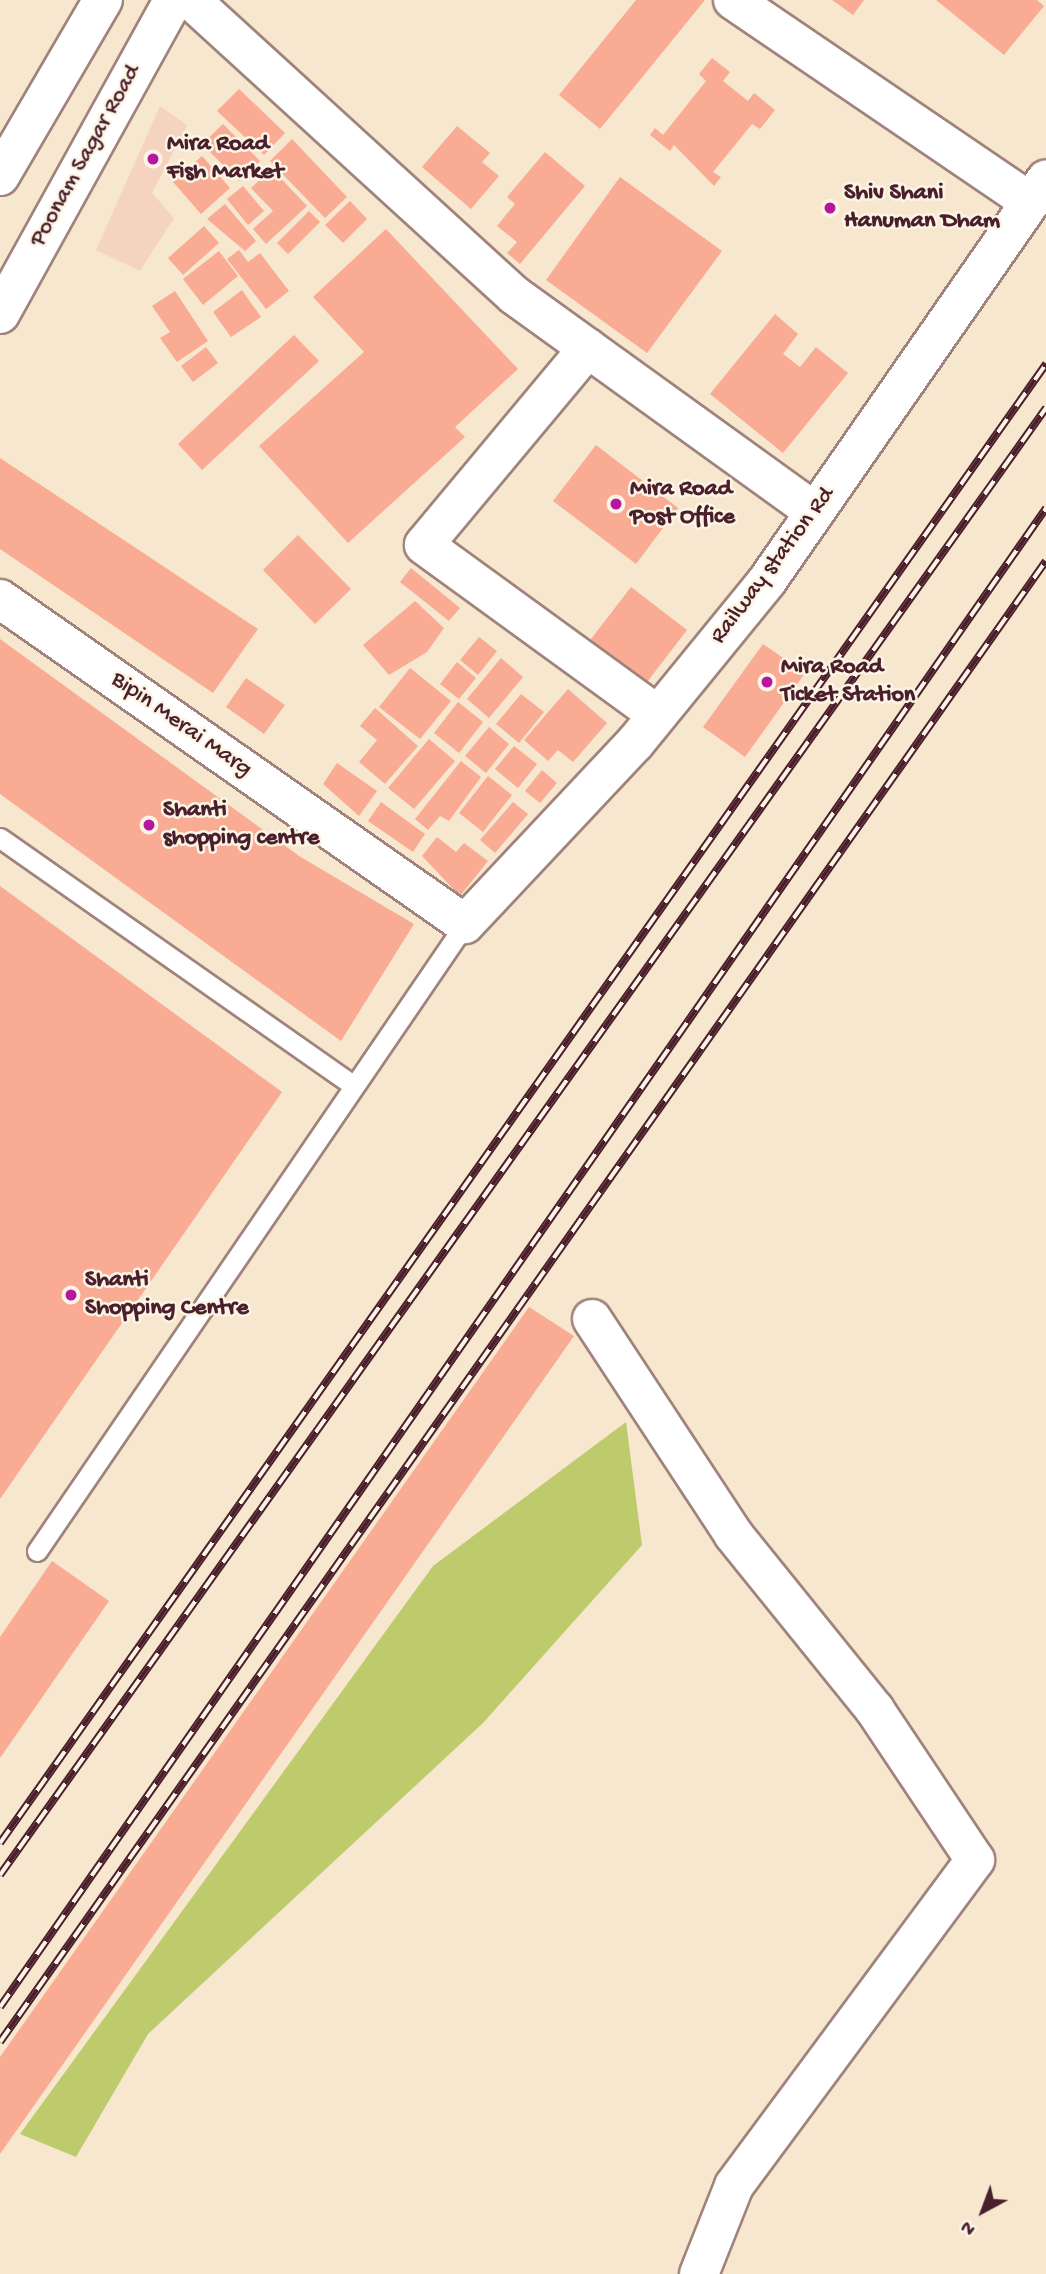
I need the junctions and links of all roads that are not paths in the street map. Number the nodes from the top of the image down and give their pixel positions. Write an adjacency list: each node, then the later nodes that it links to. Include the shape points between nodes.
1 (103, 0): 5 (street)
2 (173, 0): 7 (street, Poonam Sagar Road)
3 (191, 0): 8 (street, via 514,295)
4 (733, 0): 6 (street)
5 (0, 176)
6 (1038, 191): 9 (street, Railway station Rd)
7 (0, 314)
8 (588, 348): 9 (street); 11 (street, via 424,545)
9 (816, 512): 11 (street, Railway station Rd, via 767,581)
10 (0, 599): 13 (street, Bipin Merai Marg)
11 (655, 713): 13 (street, Railway station Rd)
12 (0, 838): 14 (lane)
13 (465, 923): 14 (lane)
14 (354, 1086): 16 (lane)
15 (592, 1320): 17 (street, via 733,1534 875,1710 975,1860 734,2186)
16 (37, 1551)
17 (698, 2274)

